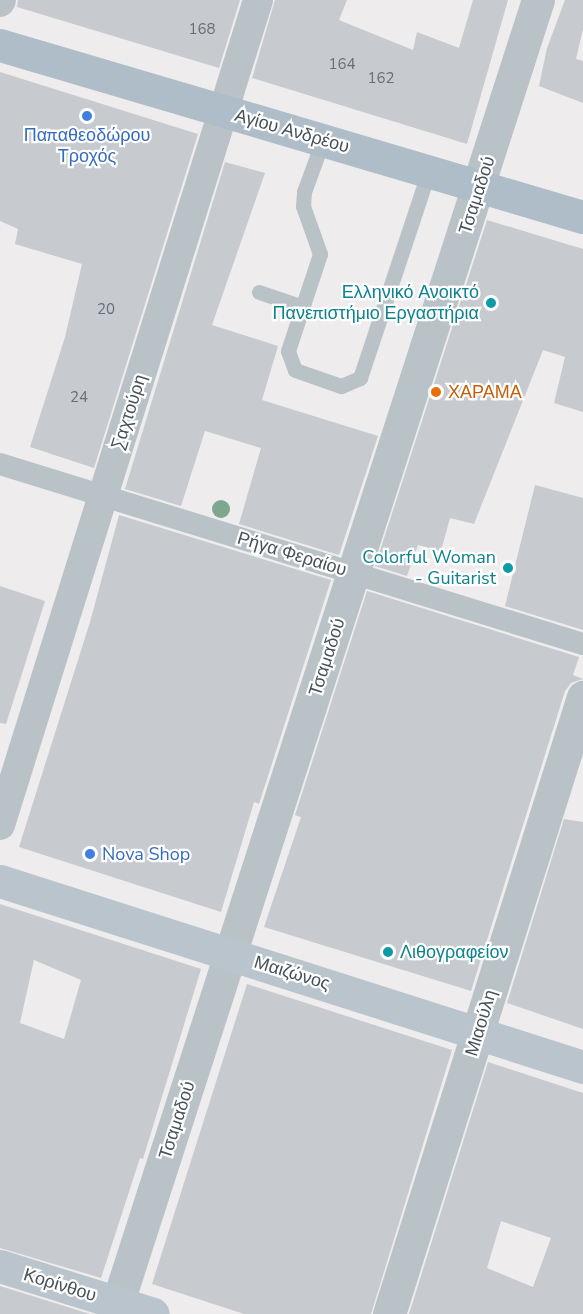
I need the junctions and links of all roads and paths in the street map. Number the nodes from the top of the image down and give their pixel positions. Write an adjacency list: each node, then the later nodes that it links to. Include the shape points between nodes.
1 (258, 0): 4 (street, Σαχτούρη)
2 (538, 0): 7 (street, Τσαμαδού)
3 (0, 45): 4 (main road, Αγίου Ανδρέου)
4 (224, 111): 5 (main road, Αγίου Ανδρέου); 12 (street, Σαχτούρη)
5 (323, 140): 6 (main road, Αγίου Ανδρέου); 10 (lane, via 304,192 306,216 320,254)
6 (429, 171): 7 (main road, Αγίου Ανδρέου); 10 (lane, via 360,378 340,386 295,370 288,351)
7 (481, 186): 8 (main road, Αγίου Ανδρέου); 13 (street, Τσαμαδού)
8 (583, 217)
9 (259, 292): 10 (lane)
10 (303, 307)
11 (0, 464): 12 (street, Ρήγα Φεραίου)
12 (102, 496): 13 (street, Ρήγα Φεραίου); 16 (street, Σαχτούρη)
13 (354, 573): 14 (street, Ρήγα Φεραίου); 18 (street, Τσαμαδού)
14 (583, 645)
15 (583, 698): 19 (street, Μιαούλη)
16 (0, 825)
17 (0, 881): 18 (main road, Μαιζώνος)
18 (231, 954): 19 (main road, Μαιζώνος); 22 (street, Τσαμαδού)
19 (478, 1032): 20 (main road, Μαιζώνος); 24 (street, Μιαούλη)
20 (583, 1067)
21 (0, 1266): 22 (main road, Κορίνθου)
22 (116, 1308): 23 (main road, Κορίνθου)
23 (153, 1314)
24 (389, 1314)

